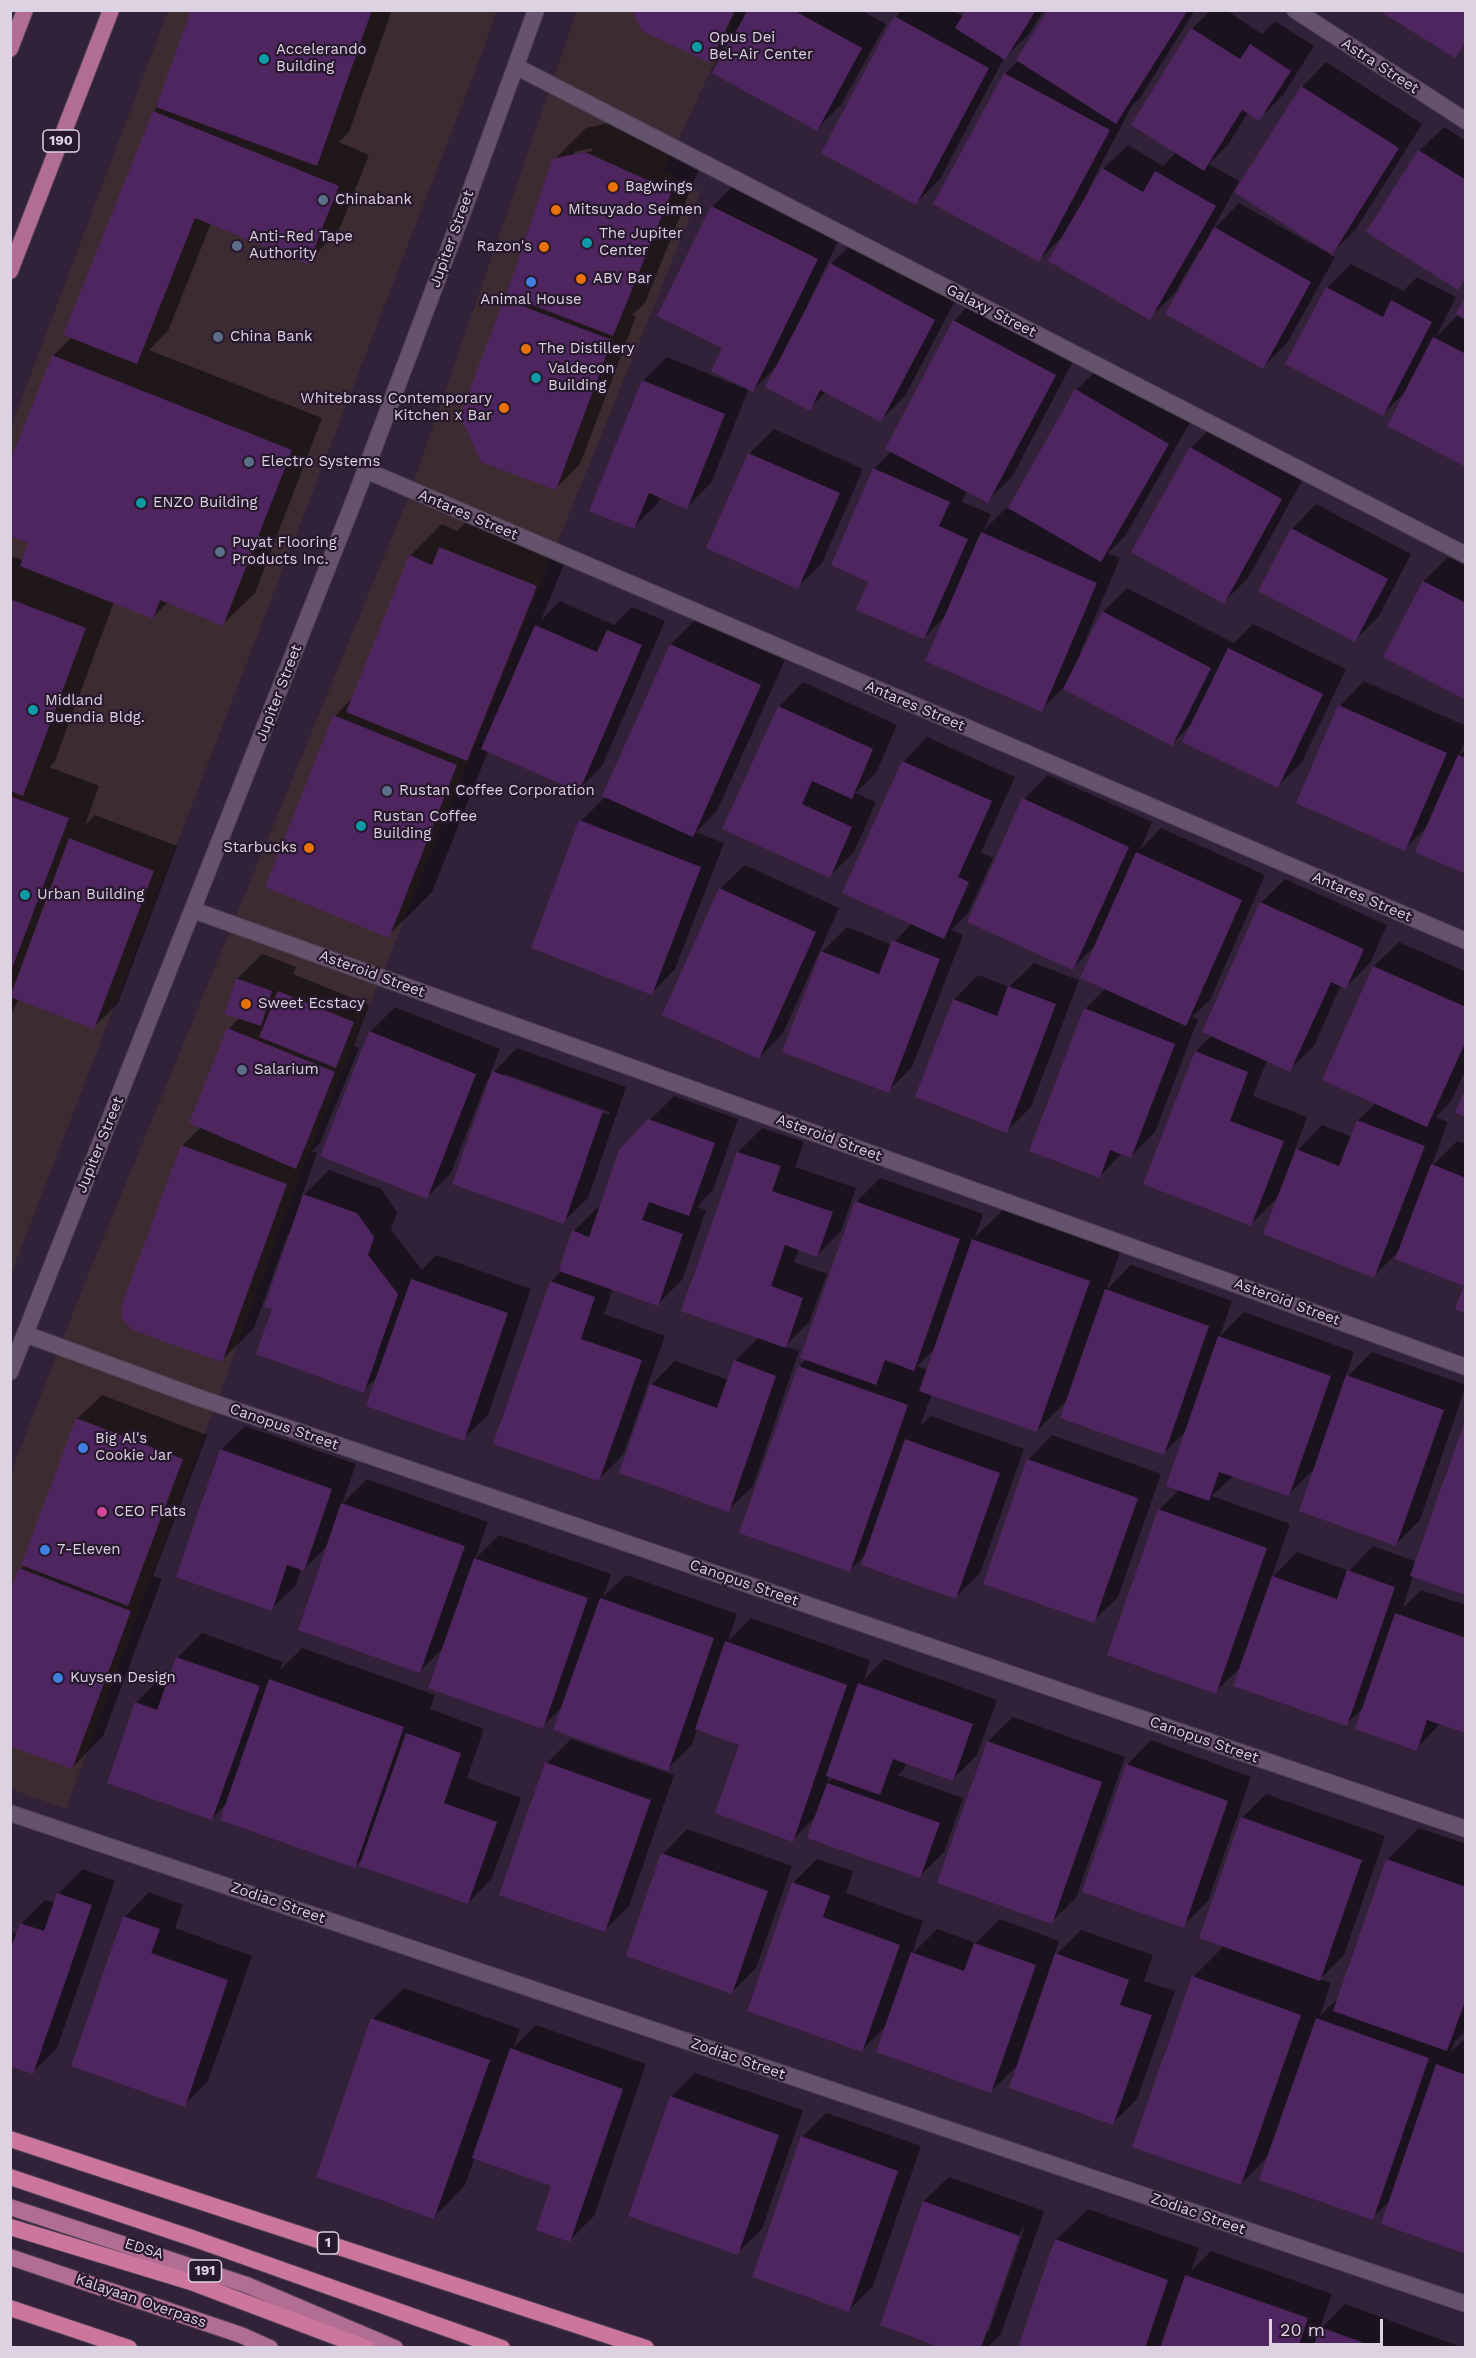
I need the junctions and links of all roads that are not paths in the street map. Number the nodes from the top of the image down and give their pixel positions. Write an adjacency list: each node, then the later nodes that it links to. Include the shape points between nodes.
1 (25, 10): 5 (main road)
2 (111, 10): 8 (main road, 190)
3 (536, 10): 6 (street, Jupiter Street)
4 (1295, 10): 7 (street, Astra Street)
5 (10, 49)
6 (517, 67): 9 (street, Jupiter Street); 10 (street, Galaxy Street)
7 (1466, 121)
8 (10, 270)
9 (365, 470): 11 (street, Jupiter Street); 12 (street, Antares Street)
10 (1466, 555)
11 (193, 910): 13 (street, Jupiter Street); 14 (street, Asteroid Street)
12 (1466, 941)
13 (25, 1334): 15 (street, Jupiter Street); 17 (street, Canopus Street, via 197,1397)
14 (1466, 1367)
15 (10, 1372)
16 (10, 1813): 23 (street, Zodiac Street)
17 (1466, 1829)
18 (10, 2139): 30 (highway, 1)
19 (10, 2177): 29 (highway)
20 (10, 2207): 28 (main road, 191, via 247,2285)
21 (10, 2228): 27 (highway, EDSA, via 192,2282)
22 (10, 2257): 26 (main road, Kalayaan Overpass)
23 (1466, 2304)
24 (10, 2308): 25 (highway)
25 (129, 2348)
26 (270, 2348)
27 (366, 2348)
28 (395, 2348)
29 (502, 2348)
30 (646, 2348)

